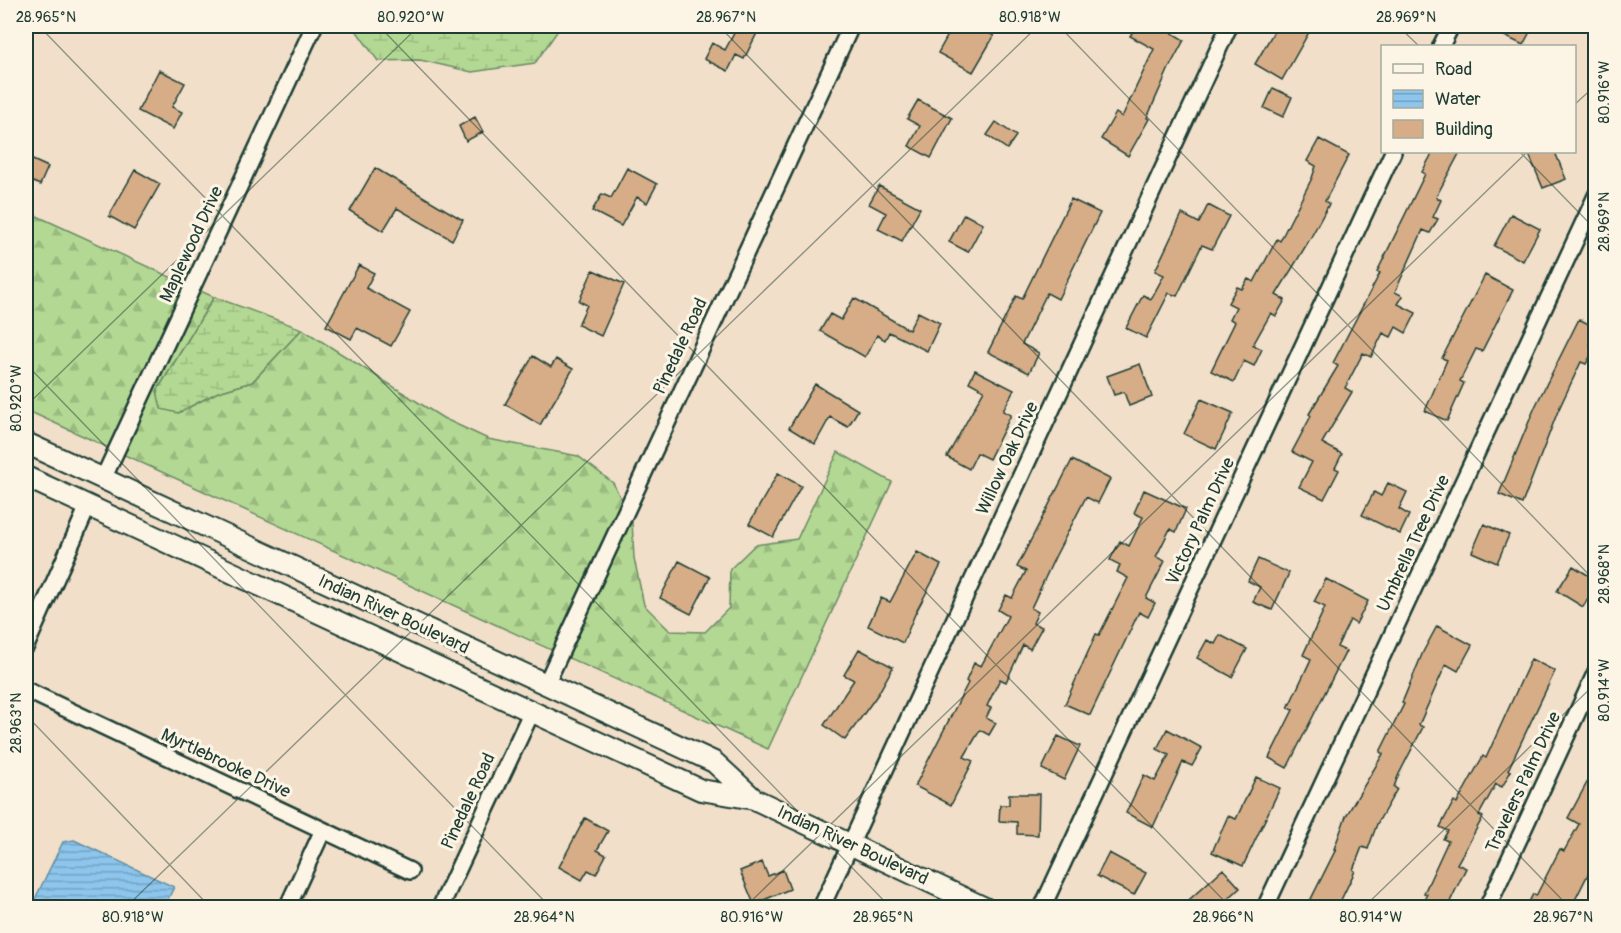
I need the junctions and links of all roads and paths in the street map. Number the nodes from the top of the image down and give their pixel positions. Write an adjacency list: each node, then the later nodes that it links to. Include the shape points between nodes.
1 (314, 26): 10 (street, Maplewood Drive)
2 (851, 26): 16 (street, Pinedale Road)
3 (1229, 26): 21 (street, Willow Oak Drive)
4 (1451, 26): 5 (street)
5 (1442, 45)
6 (1392, 153): 27 (street, Victory Palm Drive)
7 (1596, 196): 28 (street, Umbrella Tree Drive)
8 (26, 443): 10 (main road, Indian River Boulevard)
9 (26, 477): 11 (main road, Indian River Boulevard)
10 (103, 479): 11 (main road, via 79,490); 12 (main road, Indian River Boulevard)
11 (54, 490): 13 (main road, Indian River Boulevard)
12 (139, 496): 13 (main road, via 103,498); 16 (main road, Indian River Boulevard)
13 (88, 506): 14 (street); 18 (main road, Indian River Boulevard)
14 (26, 645)
15 (1596, 672): 29 (street, Travelers Palm Drive)
16 (546, 684): 19 (main road, Indian River Boulevard, via 714,762)
17 (26, 690): 20 (street, Myrtlebrooke Drive)
18 (532, 711): 19 (main road, Indian River Boulevard, via 701,790); 24 (street, Pinedale Road)
19 (754, 799): 21 (main road, Indian River Boulevard)
20 (323, 830): 22 (street, Myrtlebrooke Drive); 23 (street)
21 (850, 844): 25 (street, Willow Oak Drive); 26 (main road, Indian River Boulevard)
22 (410, 871)
23 (287, 908)
24 (440, 908)
25 (821, 908)
26 (985, 908)
27 (1042, 908)
28 (1265, 908)
29 (1487, 908)

